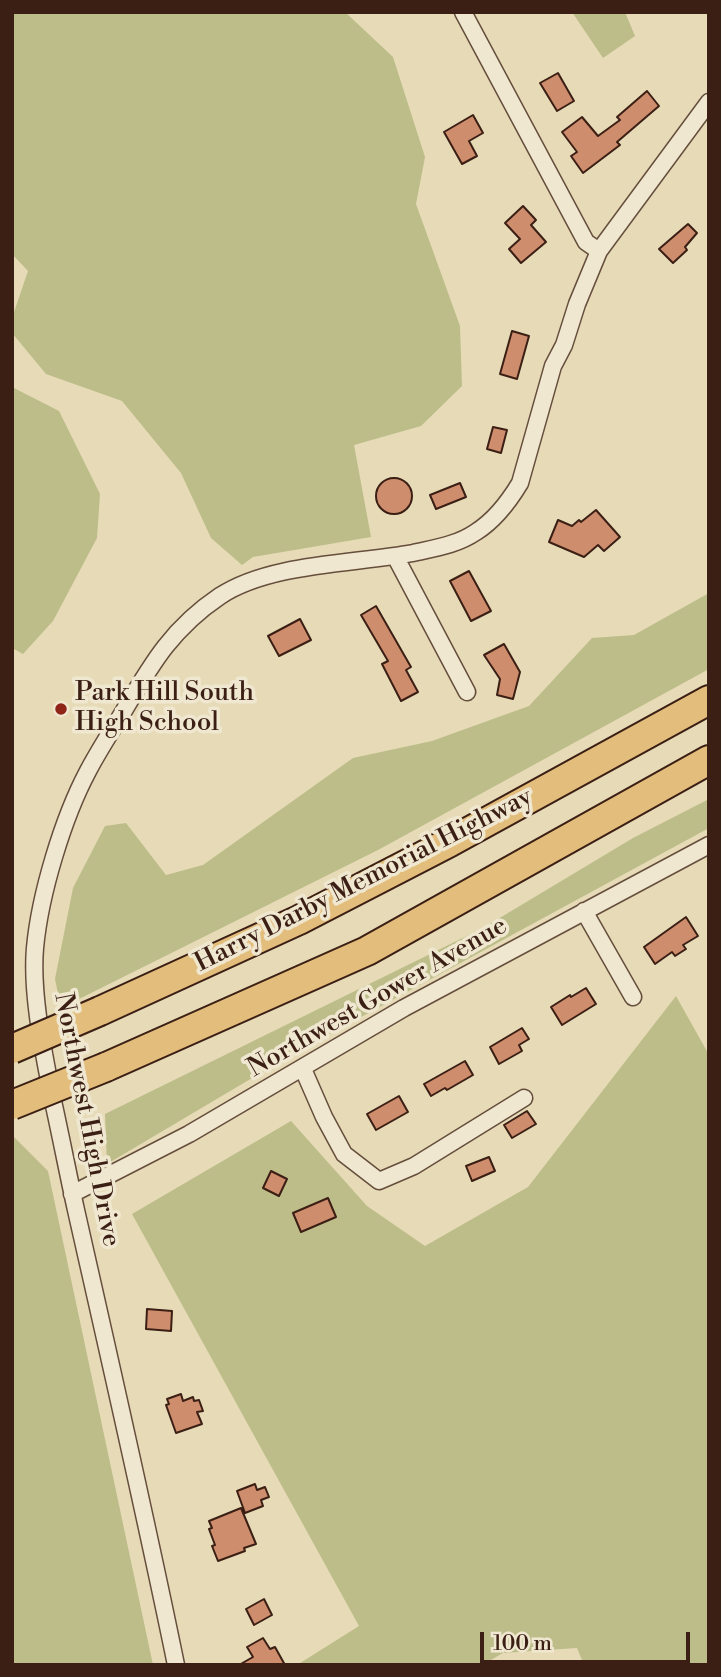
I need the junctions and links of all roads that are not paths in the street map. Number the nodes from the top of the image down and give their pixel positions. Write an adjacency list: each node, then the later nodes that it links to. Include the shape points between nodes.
1 (463, 12): 3 (street, via 586,242)
2 (709, 102): 3 (street, Northwest High Drive)
3 (600, 251): 4 (street, Northwest High Drive, via 554,366 520,484 510,499 471,536 451,545)
4 (395, 556): 5 (street); 15 (street, Northwest High Drive, via 291,570 251,580 222,594 165,645 87,773 57,849 35,950 36,1002)
5 (467, 692)
6 (709, 700): 11 (highway, Harry Darby Memorial Highway, bridge, via 299,920)
7 (709, 760): 14 (highway, bridge, via 367,951)
8 (709, 845): 9 (street, Northwest Gower Avenue)
9 (584, 911): 10 (street); 12 (street, Northwest Gower Avenue, via 404,1008)
10 (633, 997)
11 (12, 1049)
12 (303, 1069): 13 (street, via 344,1154 379,1181 414,1166); 15 (street, Northwest Gower Avenue)
13 (524, 1098)
14 (12, 1105)
15 (72, 1194): 16 (street, Northwest High Drive)
16 (176, 1665)

